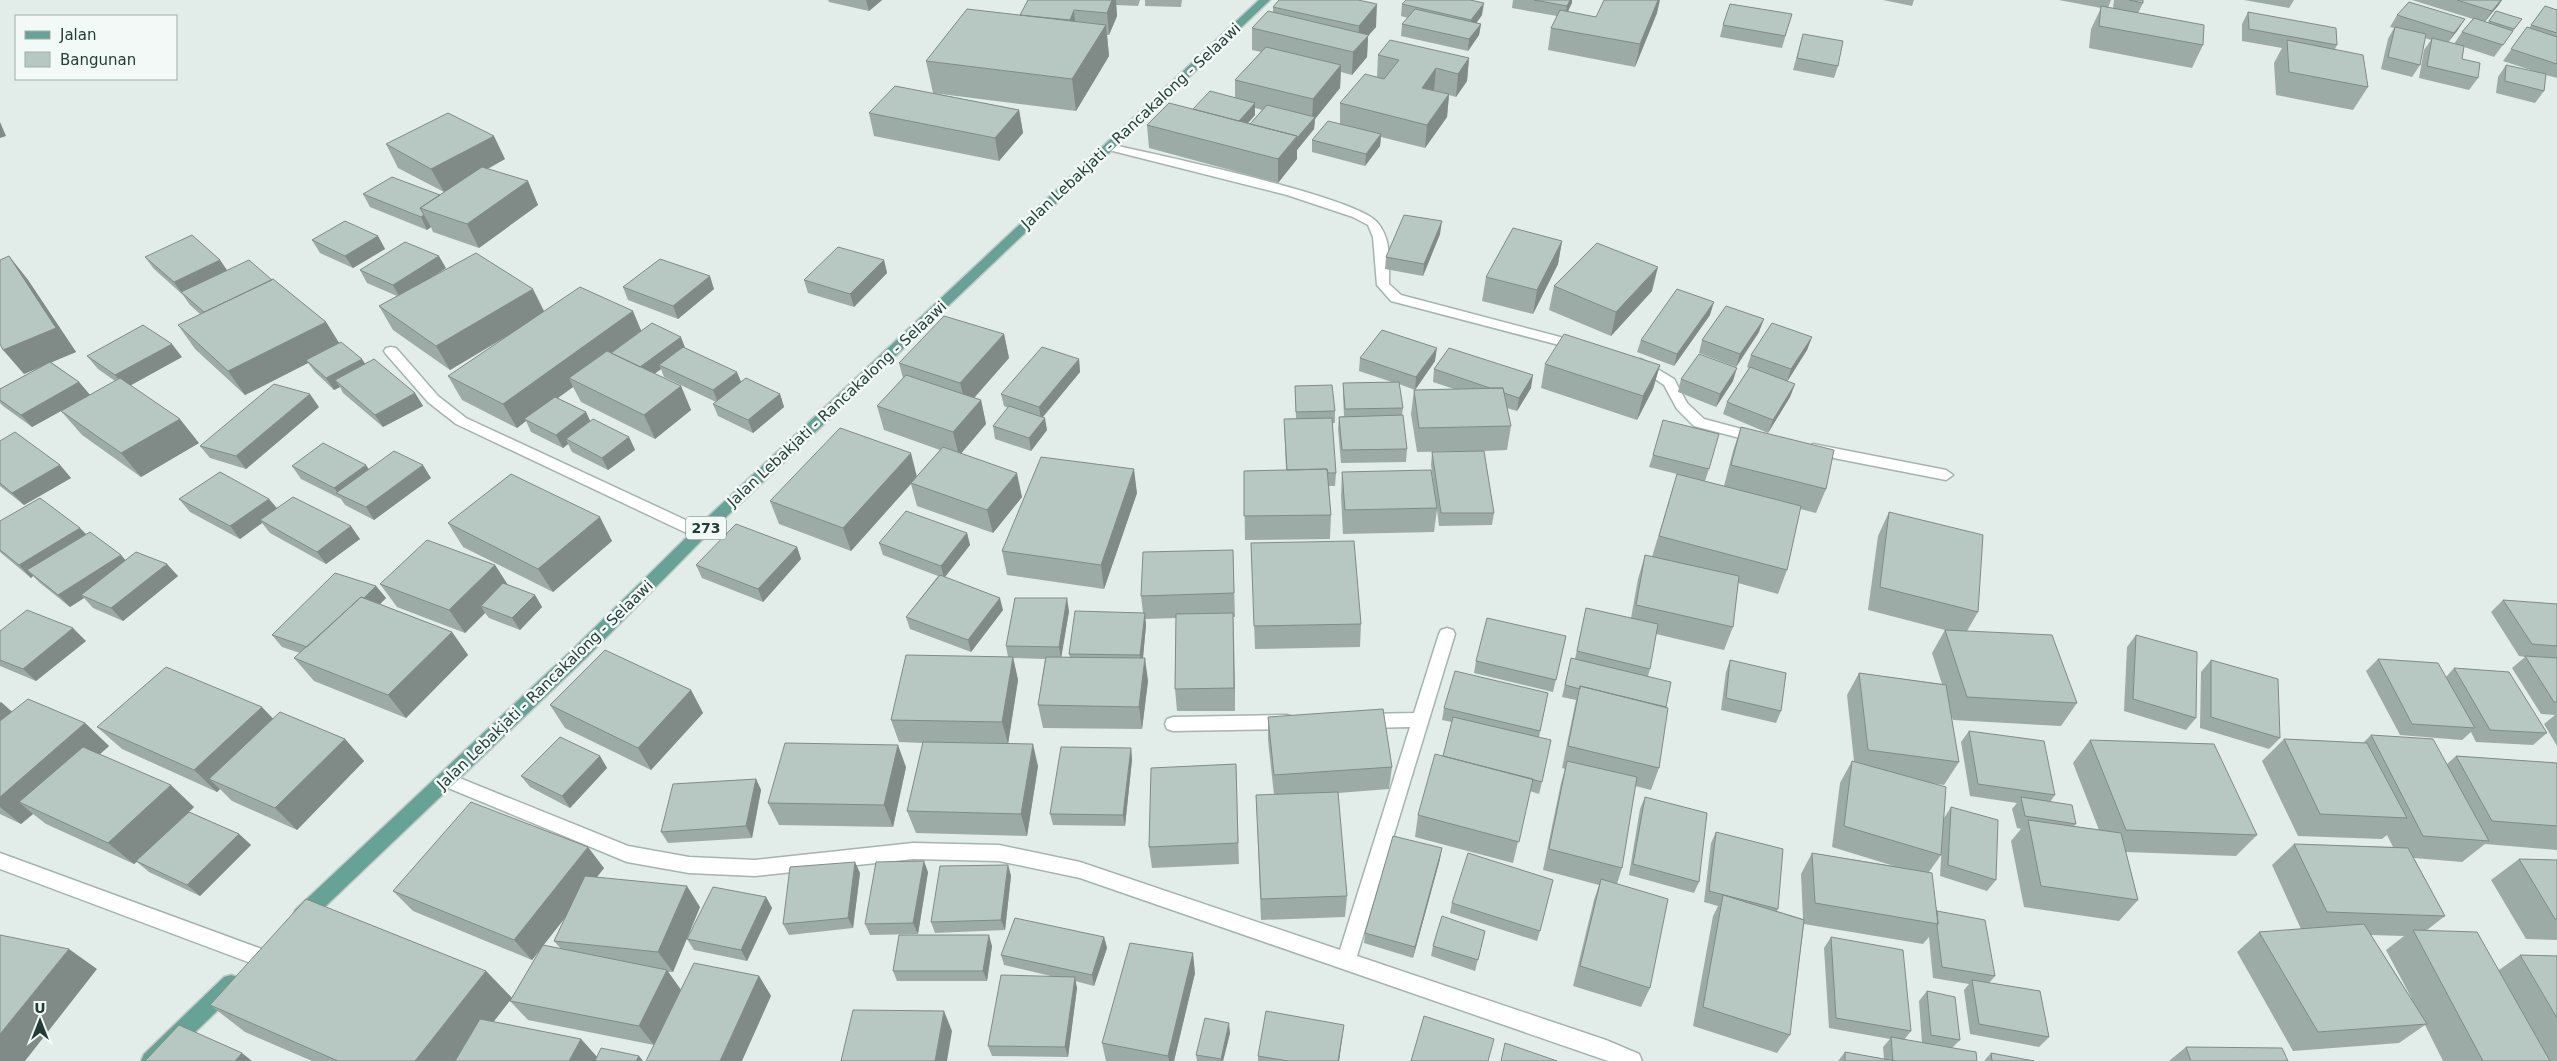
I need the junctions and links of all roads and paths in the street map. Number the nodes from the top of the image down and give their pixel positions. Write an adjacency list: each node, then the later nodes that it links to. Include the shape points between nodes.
1 (1265, 0): 2 (main road, Jalan Lebakjati - Rancakalong - Selaawi / 273)
2 (1109, 147): 4 (street, via 1356,212 1370,221 1380,234 1383,285 1396,298); 9 (main road, Jalan Lebakjati - Rancakalong - Selaawi / 273)
3 (392, 351): 9 (street, via 433,399 461,421)
4 (1595, 351)
5 (1632, 361): 6 (street, via 1641,363 1669,382 1682,406 1699,423)
6 (1771, 441)
7 (1800, 446): 8 (street)
8 (1946, 475)
9 (700, 533): 15 (main road, Jalan Lebakjati - Rancakalong - Selaawi / 273)
10 (1447, 634): 11 (street)
11 (1420, 720): 12 (street); 19 (street)
12 (1351, 721)
13 (1301, 722): 14 (street)
14 (1173, 724)
15 (447, 780): 17 (main road, Jalan Lebakjati - Rancakalong - Selaawi / 273); 19 (street, via 627,854 689,865 755,868 913,851 999,853 1080,870)
16 (0, 861): 18 (street)
17 (288, 929)
18 (263, 953): 20 (main road)
19 (1346, 962): 21 (street)
20 (151, 1061)
21 (1632, 1061)

